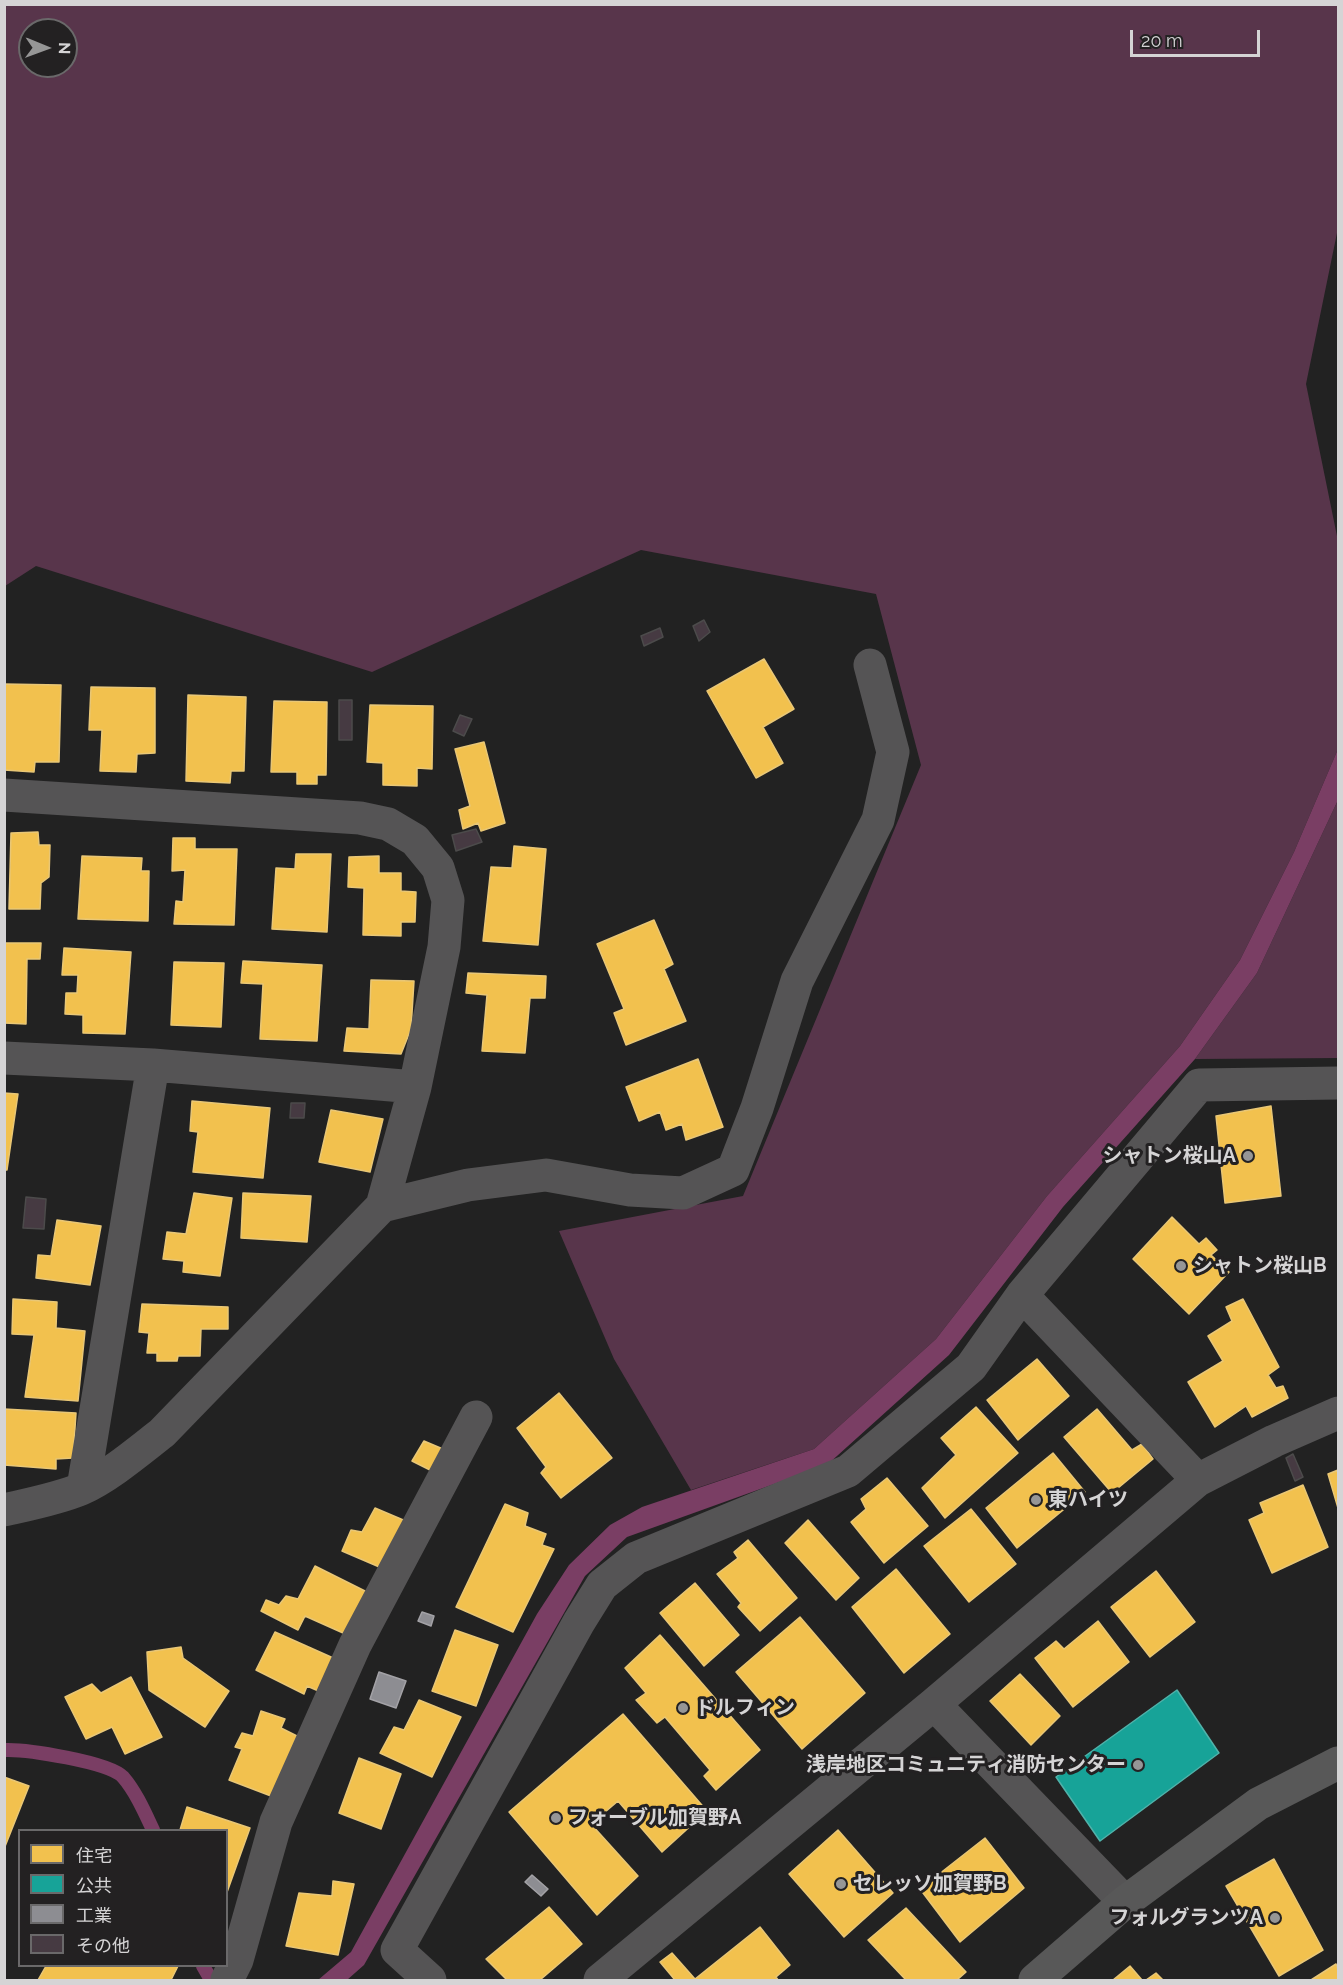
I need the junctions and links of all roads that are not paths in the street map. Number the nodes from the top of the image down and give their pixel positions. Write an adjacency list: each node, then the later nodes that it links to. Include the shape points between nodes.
1 (870, 665): 7 (street, via 893,752 878,820 797,981 733,1170 683,1193 630,1190 546,1175 468,1185)
2 (4, 795): 6 (street, via 360,818 388,824 415,840 438,868 448,900 444,947)
3 (4, 1058): 4 (street)
4 (153, 1065): 6 (street); 12 (street)
5 (1338, 1083): 8 (street, via 1199,1085)
6 (415, 1087): 7 (street)
7 (382, 1206): 12 (street, via 162,1433)
8 (1022, 1295): 11 (street); 18 (street, via 971,1367 848,1471 636,1558 602,1585 397,1950)
9 (1338, 1413): 11 (street)
10 (476, 1417): 17 (street, via 356,1645 276,1822 237,1960)
11 (1198, 1480): 14 (street)
12 (83, 1488): 13 (street)
13 (4, 1510)
14 (934, 1704): 16 (street); 19 (street)
15 (1338, 1763): 16 (street, via 1258,1804)
16 (1125, 1902): 20 (street)
17 (227, 1980)
18 (430, 1980)
19 (600, 1980)
20 (1035, 1980)

